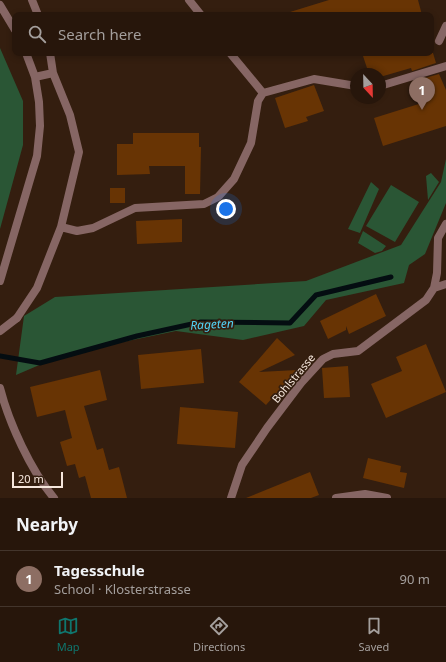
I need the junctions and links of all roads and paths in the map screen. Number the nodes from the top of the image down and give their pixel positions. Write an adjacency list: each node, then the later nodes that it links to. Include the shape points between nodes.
1 (32, 0): 4 (street)
2 (189, 0): 5 (street)
3 (0, 5): 6 (street)
4 (37, 12)
5 (199, 12)
6 (12, 25)
7 (446, 26): 8 (street)
8 (439, 41)
9 (27, 56): 14 (street)
10 (50, 56): 13 (street)
11 (232, 56): 17 (street)
12 (446, 66): 15 (street)
13 (53, 73): 14 (street); 19 (street, via 70,115 79,152)
14 (35, 77): 20 (street, via 40,126 37,156)
15 (386, 84)
16 (350, 85): 17 (street, via 314,79)
17 (263, 93): 19 (street, via 258,101 251,143 234,179 218,197 204,204 135,208 93,228 77,231)
18 (446, 224): 22 (street, via 438,238)
19 (61, 227): 23 (street, via 38,288 14,321)
20 (0, 281)
21 (446, 284): 22 (street)
22 (434, 288): 26 (street, Bohlstrasse, via 426,300 358,351 333,354 323,359 301,383 242,465)
23 (1, 331)
24 (0, 388): 25 (street, via 14,429 43,485)
25 (54, 498)
26 (231, 498)
27 (336, 498): 28 (street, via 365,494)
28 (387, 498)

